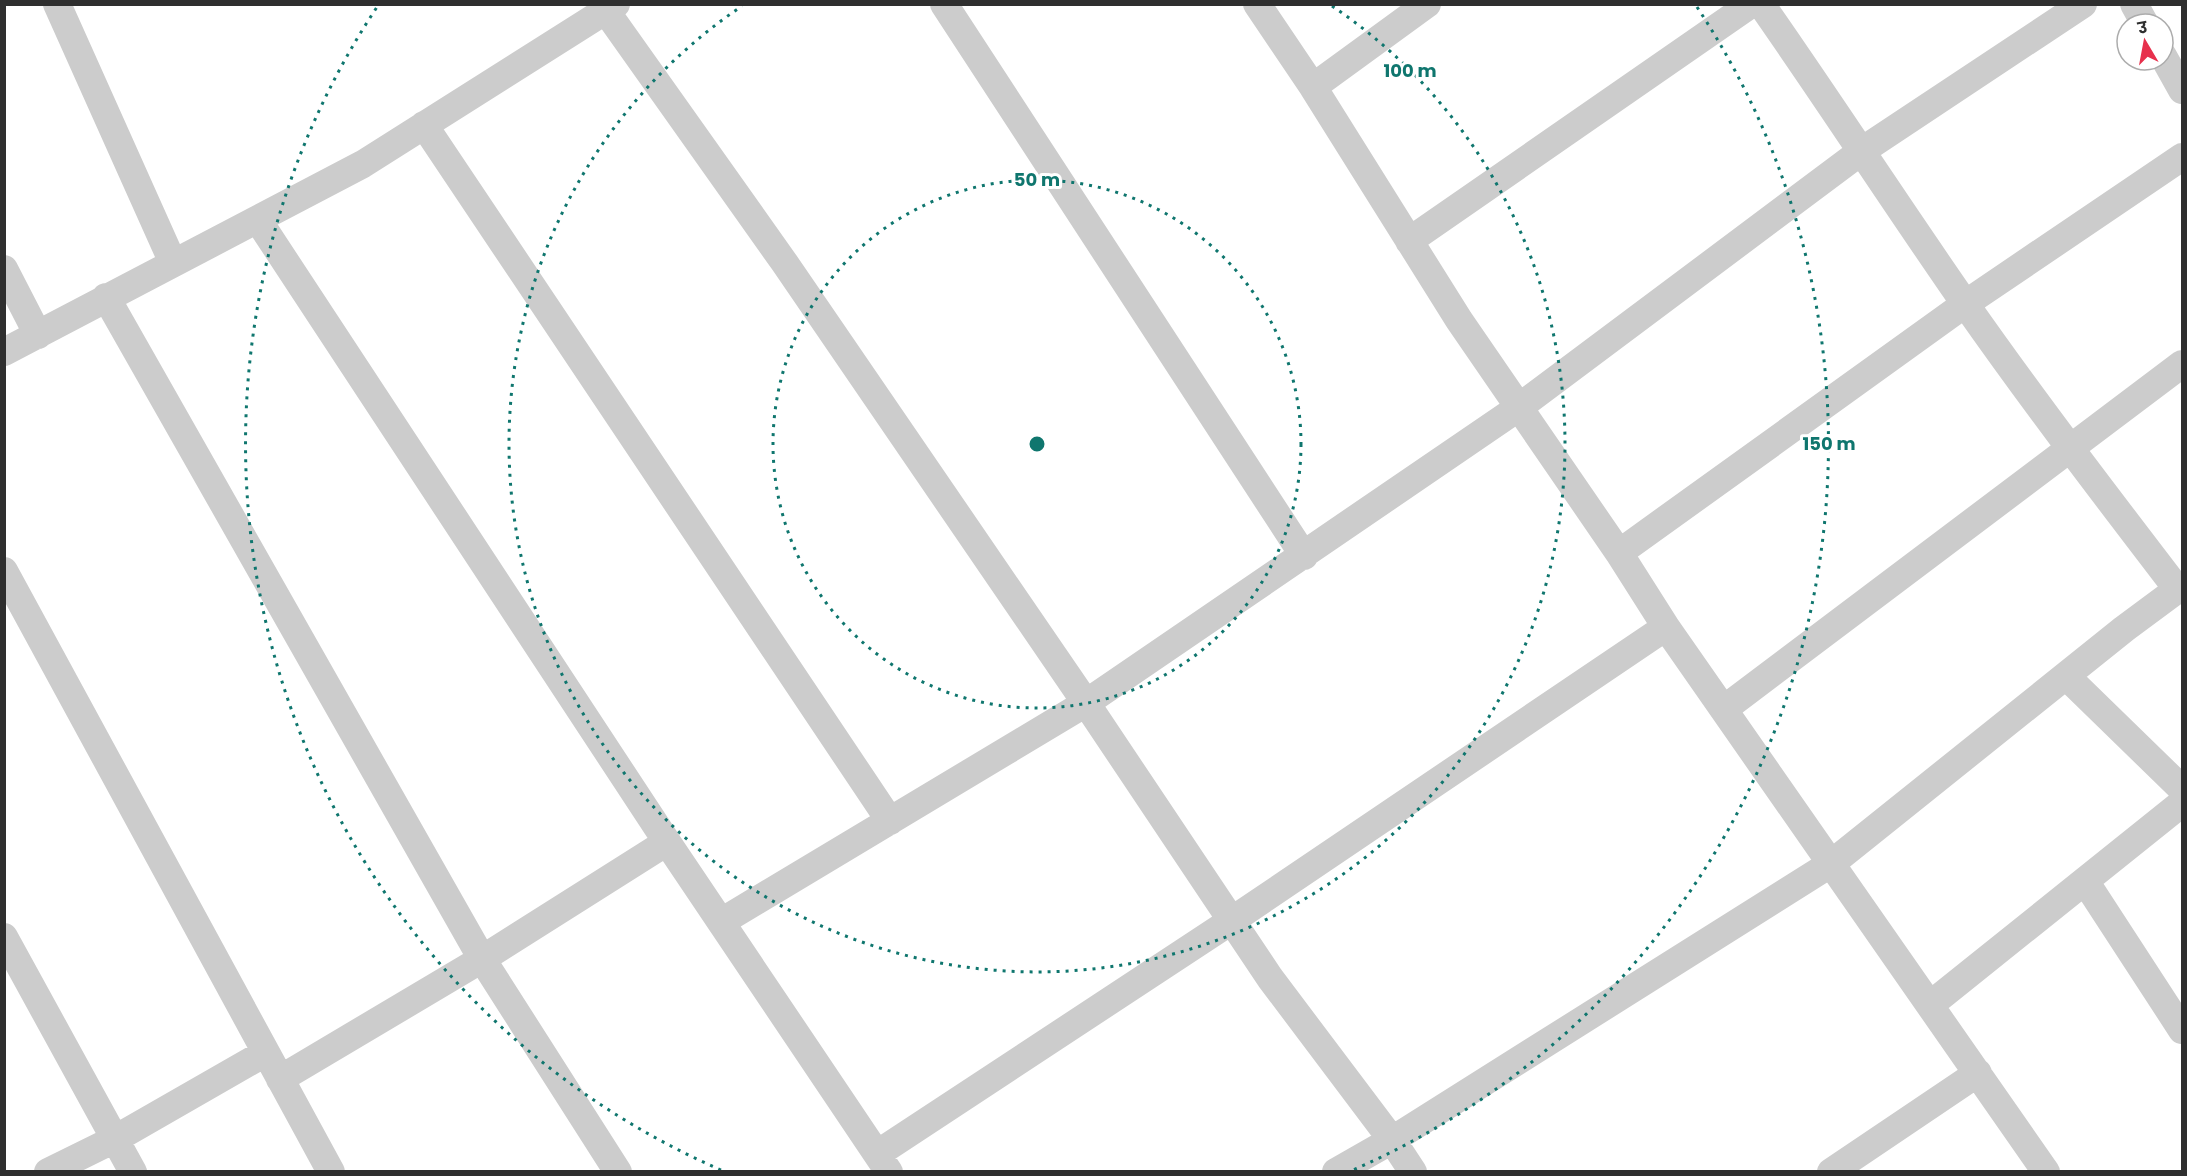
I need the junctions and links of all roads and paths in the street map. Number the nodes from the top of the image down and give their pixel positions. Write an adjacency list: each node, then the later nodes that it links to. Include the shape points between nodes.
1 (944, 4): 27 (street)
2 (1257, 4): 10 (street)
3 (1427, 4): 10 (street)
4 (1751, 4): 16 (street)
5 (1761, 4): 13 (street)
6 (2083, 4): 13 (street)
7 (59, 5): 17 (street)
8 (607, 7): 12 (street); 32 (street)
9 (2172, 72): 11 (street)
10 (1313, 87): 16 (street)
11 (2182, 90)
12 (424, 125): 15 (street, via 363,164); 36 (street)
13 (1863, 150): 20 (street); 24 (street)
14 (2182, 157): 20 (street)
15 (258, 220): 17 (street); 37 (street)
16 (1408, 241): 24 (street)
17 (173, 263): 19 (street)
18 (4, 269): 21 (street)
19 (106, 297): 21 (street); 43 (street)
20 (1965, 304): 25 (street); 26 (street)
21 (38, 335): 22 (street)
22 (4, 351)
23 (2182, 364): 25 (street)
24 (1518, 408): 26 (street); 27 (street)
25 (2070, 450): 29 (street); 33 (street)
26 (1619, 553): 30 (street)
27 (1304, 556): 32 (street)
28 (4, 571): 46 (street)
29 (2180, 588): 31 (street)
30 (1666, 627): 33 (street); 40 (street)
31 (2066, 676): 34 (street); 38 (street)
32 (1086, 703): 36 (street); 40 (street)
33 (1724, 709): 38 (street)
34 (2182, 789)
35 (2182, 803): 39 (street)
36 (890, 821): 41 (street)
37 (667, 842): 41 (street); 43 (street)
38 (1832, 863): 44 (street); 50 (street)
39 (2085, 881): 44 (street); 45 (street)
40 (1231, 921): 50 (street); 51 (street)
41 (721, 922): 51 (street)
42 (4, 937): 49 (street)
43 (482, 959): 48 (street); 55 (street)
44 (1930, 1005): 47 (street)
45 (2182, 1030)
46 (265, 1053): 48 (street); 49 (street)
47 (1978, 1073): 58 (street); 59 (street)
48 (280, 1079): 54 (street)
49 (116, 1139): 52 (street); 53 (street)
50 (1392, 1140): 56 (street); 57 (street)
51 (883, 1163)
52 (48, 1172)
53 (133, 1172)
54 (331, 1172)
55 (618, 1172)
56 (1336, 1172)
57 (1413, 1172)
58 (1831, 1172)
59 (2046, 1172)

